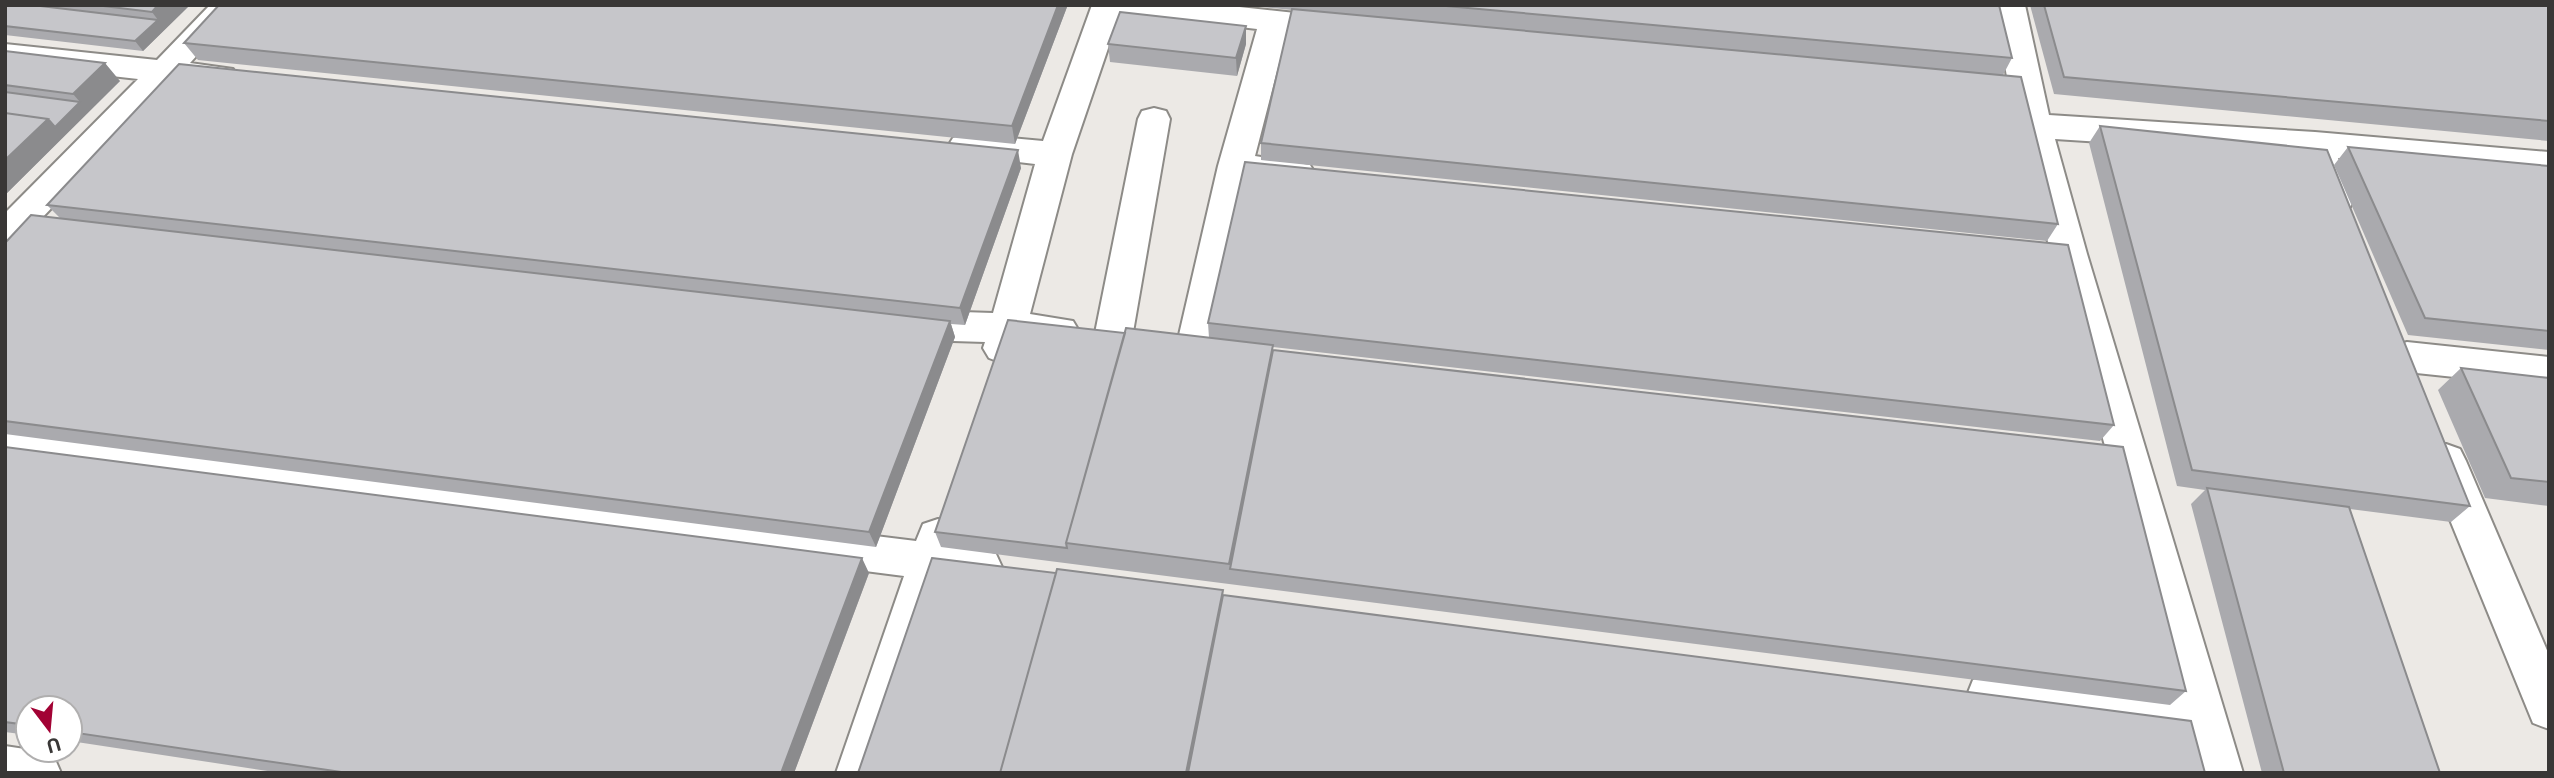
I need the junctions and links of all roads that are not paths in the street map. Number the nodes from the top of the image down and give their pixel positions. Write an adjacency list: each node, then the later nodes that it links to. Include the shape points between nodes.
1 (228, 5): 8 (street)
2 (1107, 5): 14 (street)
3 (1126, 5): 5 (street)
4 (2010, 5): 11 (street, via 2012,82)
5 (1274, 23): 6 (street); 16 (street)
6 (1370, 30)
7 (5, 54): 8 (street)
8 (164, 72): 9 (street); 18 (street)
9 (249, 80)
10 (1154, 119): 26 (street)
11 (2036, 126): 13 (street); 22 (street)
12 (937, 144): 14 (street)
13 (2315, 144): 15 (street); 20 (street)
14 (1055, 154): 25 (street)
15 (2549, 164)
16 (1235, 166): 17 (street); 27 (street)
17 (1331, 176)
18 (10, 230): 19 (street)
19 (56, 230)
20 (2353, 232)
21 (2032, 249): 22 (street)
22 (2069, 254): 41 (street, via 2110,454)
23 (2390, 319): 29 (street)
24 (866, 320): 25 (street, via 935,328)
25 (1010, 325): 26 (street); 31 (street)
26 (1113, 338): 27 (street)
27 (1195, 348): 28 (street)
28 (1237, 353)
29 (2407, 357): 30 (street); 32 (street)
30 (2549, 372)
31 (992, 377)
32 (2421, 395)
33 (2436, 434): 38 (street)
34 (5, 444): 36 (street)
35 (949, 507): 36 (street)
36 (930, 560): 37 (street); 44 (street)
37 (1023, 573)
38 (2535, 643): 40 (street)
39 (1950, 690): 41 (street)
40 (2549, 708)
41 (2205, 723): 45 (street)
42 (5, 768): 43 (street)
43 (38, 773)
44 (859, 773)
45 (2220, 773)

